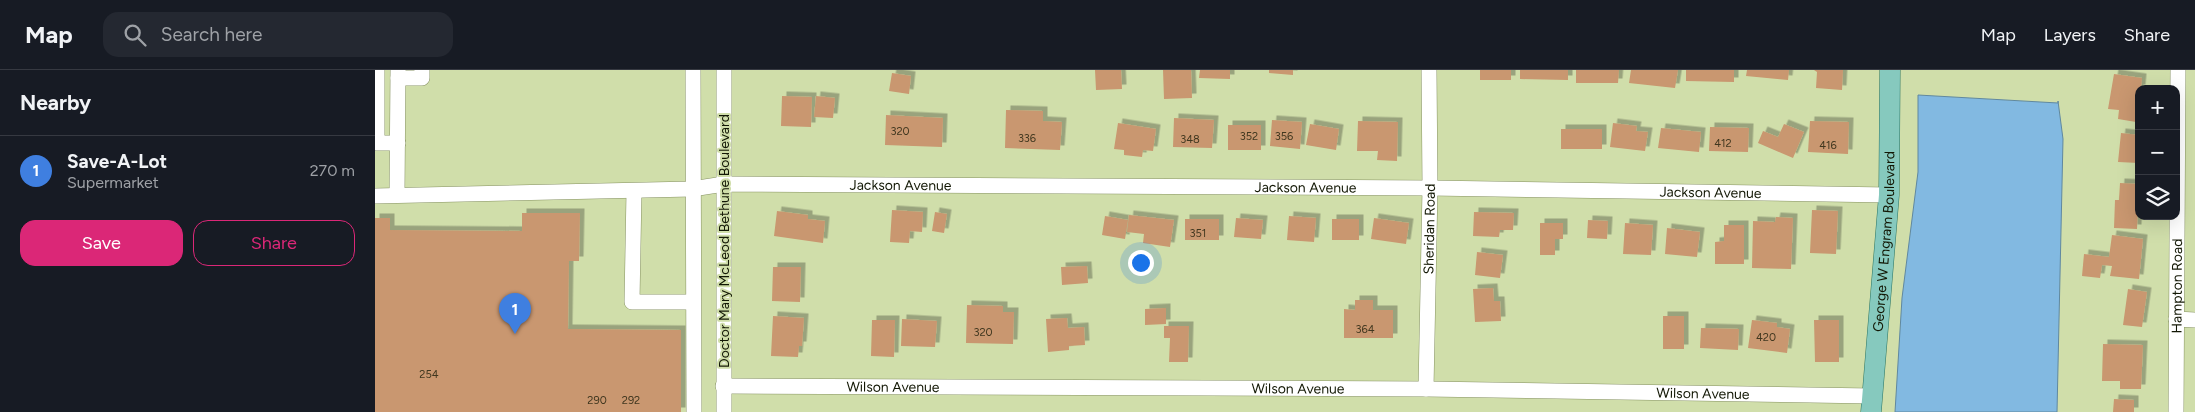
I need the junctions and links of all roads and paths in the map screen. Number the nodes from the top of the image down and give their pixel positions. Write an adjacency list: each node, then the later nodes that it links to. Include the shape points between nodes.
1 (377, 70): 9 (street, via 377,143)
2 (422, 70): 8 (street, via 422,78)
3 (693, 70): 12 (street)
4 (724, 70): 10 (street, Doctor Mary McLeod Bethune Boulevard)
5 (1429, 70): 11 (street, Sheridan Road)
6 (1890, 70): 15 (main road, George W Engram Boulevard)
7 (2178, 70): 18 (street, Hampton Road)
8 (398, 74): 9 (street)
9 (398, 143): 14 (street)
10 (724, 184): 11 (street, Jackson Avenue); 12 (street, Jackson Avenue); 20 (street, Doctor Mary McLeod Bethune Boulevard)
11 (1430, 188): 15 (street, Jackson Avenue); 21 (street, Sheridan Road)
12 (693, 190): 13 (street, Jackson Avenue); 17 (street)
13 (634, 191): 14 (street, Jackson Avenue); 17 (street, via 632,302)
14 (397, 195): 16 (street, Jackson Avenue)
15 (1889, 195): 22 (main road, George W Engram Boulevard)
16 (375, 196)
17 (693, 302): 23 (street)
18 (2176, 319): 19 (street); 25 (street, Hampton Road)
19 (2195, 320)
20 (723, 386): 21 (street, Wilson Avenue); 24 (street, Doctor Mary McLeod Bethune Boulevard)
21 (1426, 389): 22 (street, Wilson Avenue)
22 (1871, 404)
23 (693, 412)
24 (723, 412)
25 (2175, 412)

